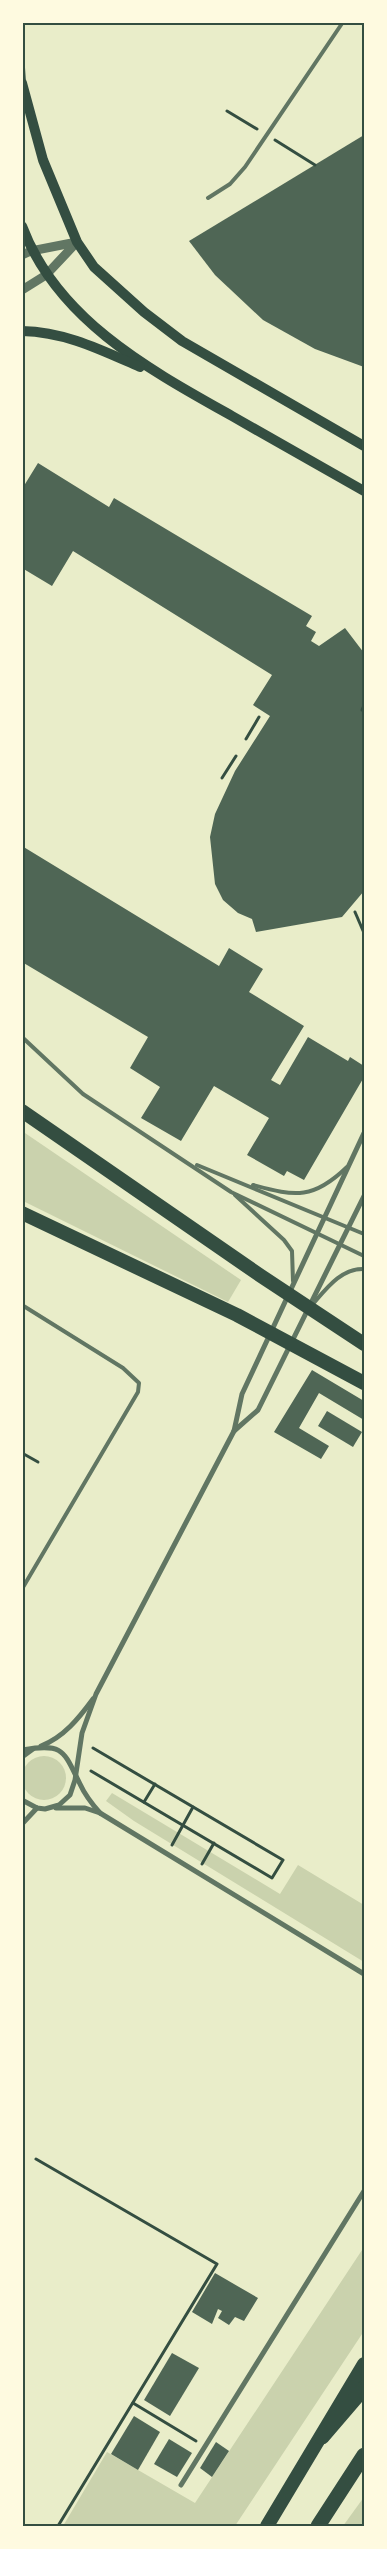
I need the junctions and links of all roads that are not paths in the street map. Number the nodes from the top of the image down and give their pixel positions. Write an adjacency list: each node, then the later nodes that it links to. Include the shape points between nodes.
1 (343, 22): 4 (lane, via 245,167 230,184)
2 (22, 62): 3 (street)
3 (24, 88): 6 (main road, via 43,160)
4 (208, 198)
5 (22, 226): 7 (main road)
6 (77, 242): 7 (street); 8 (street); 12 (main road, via 94,268 182,341)
7 (27, 253): 8 (main road)
8 (46, 275): 9 (street); 11 (main road, via 94,326)
9 (22, 290)
10 (22, 331): 11 (main road, via 48,332 80,341)
11 (160, 375): 13 (main road)
12 (364, 446)
13 (364, 491)
14 (22, 1038): 17 (lane, via 83,1094)
15 (22, 1111): 33 (highway)
16 (364, 1133): 18 (street)
17 (190, 1163): 19 (lane); 20 (lane)
18 (348, 1165): 19 (lane, via 318,1190 303,1192 265,1188); 23 (street)
19 (236, 1180): 23 (lane)
20 (231, 1192): 25 (lane); 30 (lane, via 292,1251)
21 (364, 1196): 24 (street)
22 (22, 1213): 34 (highway, via 237,1315)
23 (324, 1217): 24 (lane); 25 (street)
24 (349, 1227): 26 (lane); 27 (street)
25 (318, 1233): 27 (lane); 30 (street)
26 (364, 1234)
27 (340, 1244): 28 (lane); 32 (street)
28 (364, 1256)
29 (364, 1269): 32 (lane, via 336,1278)
30 (293, 1288): 35 (street, via 242,1394)
31 (22, 1305): 36 (lane, via 123,1368 139,1383 138,1392)
32 (309, 1309): 35 (street, via 258,1410)
33 (364, 1344)
34 (364, 1383)
35 (234, 1431): 37 (street)
36 (22, 1589)
37 (96, 1694): 38 (street, via 71,1726); 41 (street, via 82,1733)
38 (36, 1748): 39 (street); 40 (street); 41 (street, via 53,1748 61,1752)
39 (22, 1750)
40 (22, 1757)
41 (75, 1772): 44 (street, via 70,1795); 45 (street, via 83,1792)
42 (22, 1800): 43 (street)
43 (37, 1808): 44 (street); 46 (street)
44 (52, 1808): 45 (street, via 85,1808)
45 (100, 1813): 47 (street)
46 (22, 1824)
47 (364, 1974)
48 (364, 2191): 53 (street)
49 (364, 2364): 51 (highway)
50 (364, 2388): 51 (highway)
51 (322, 2437): 54 (highway)
52 (364, 2455): 55 (highway)
53 (181, 2485)
54 (267, 2526)
55 (318, 2526)

